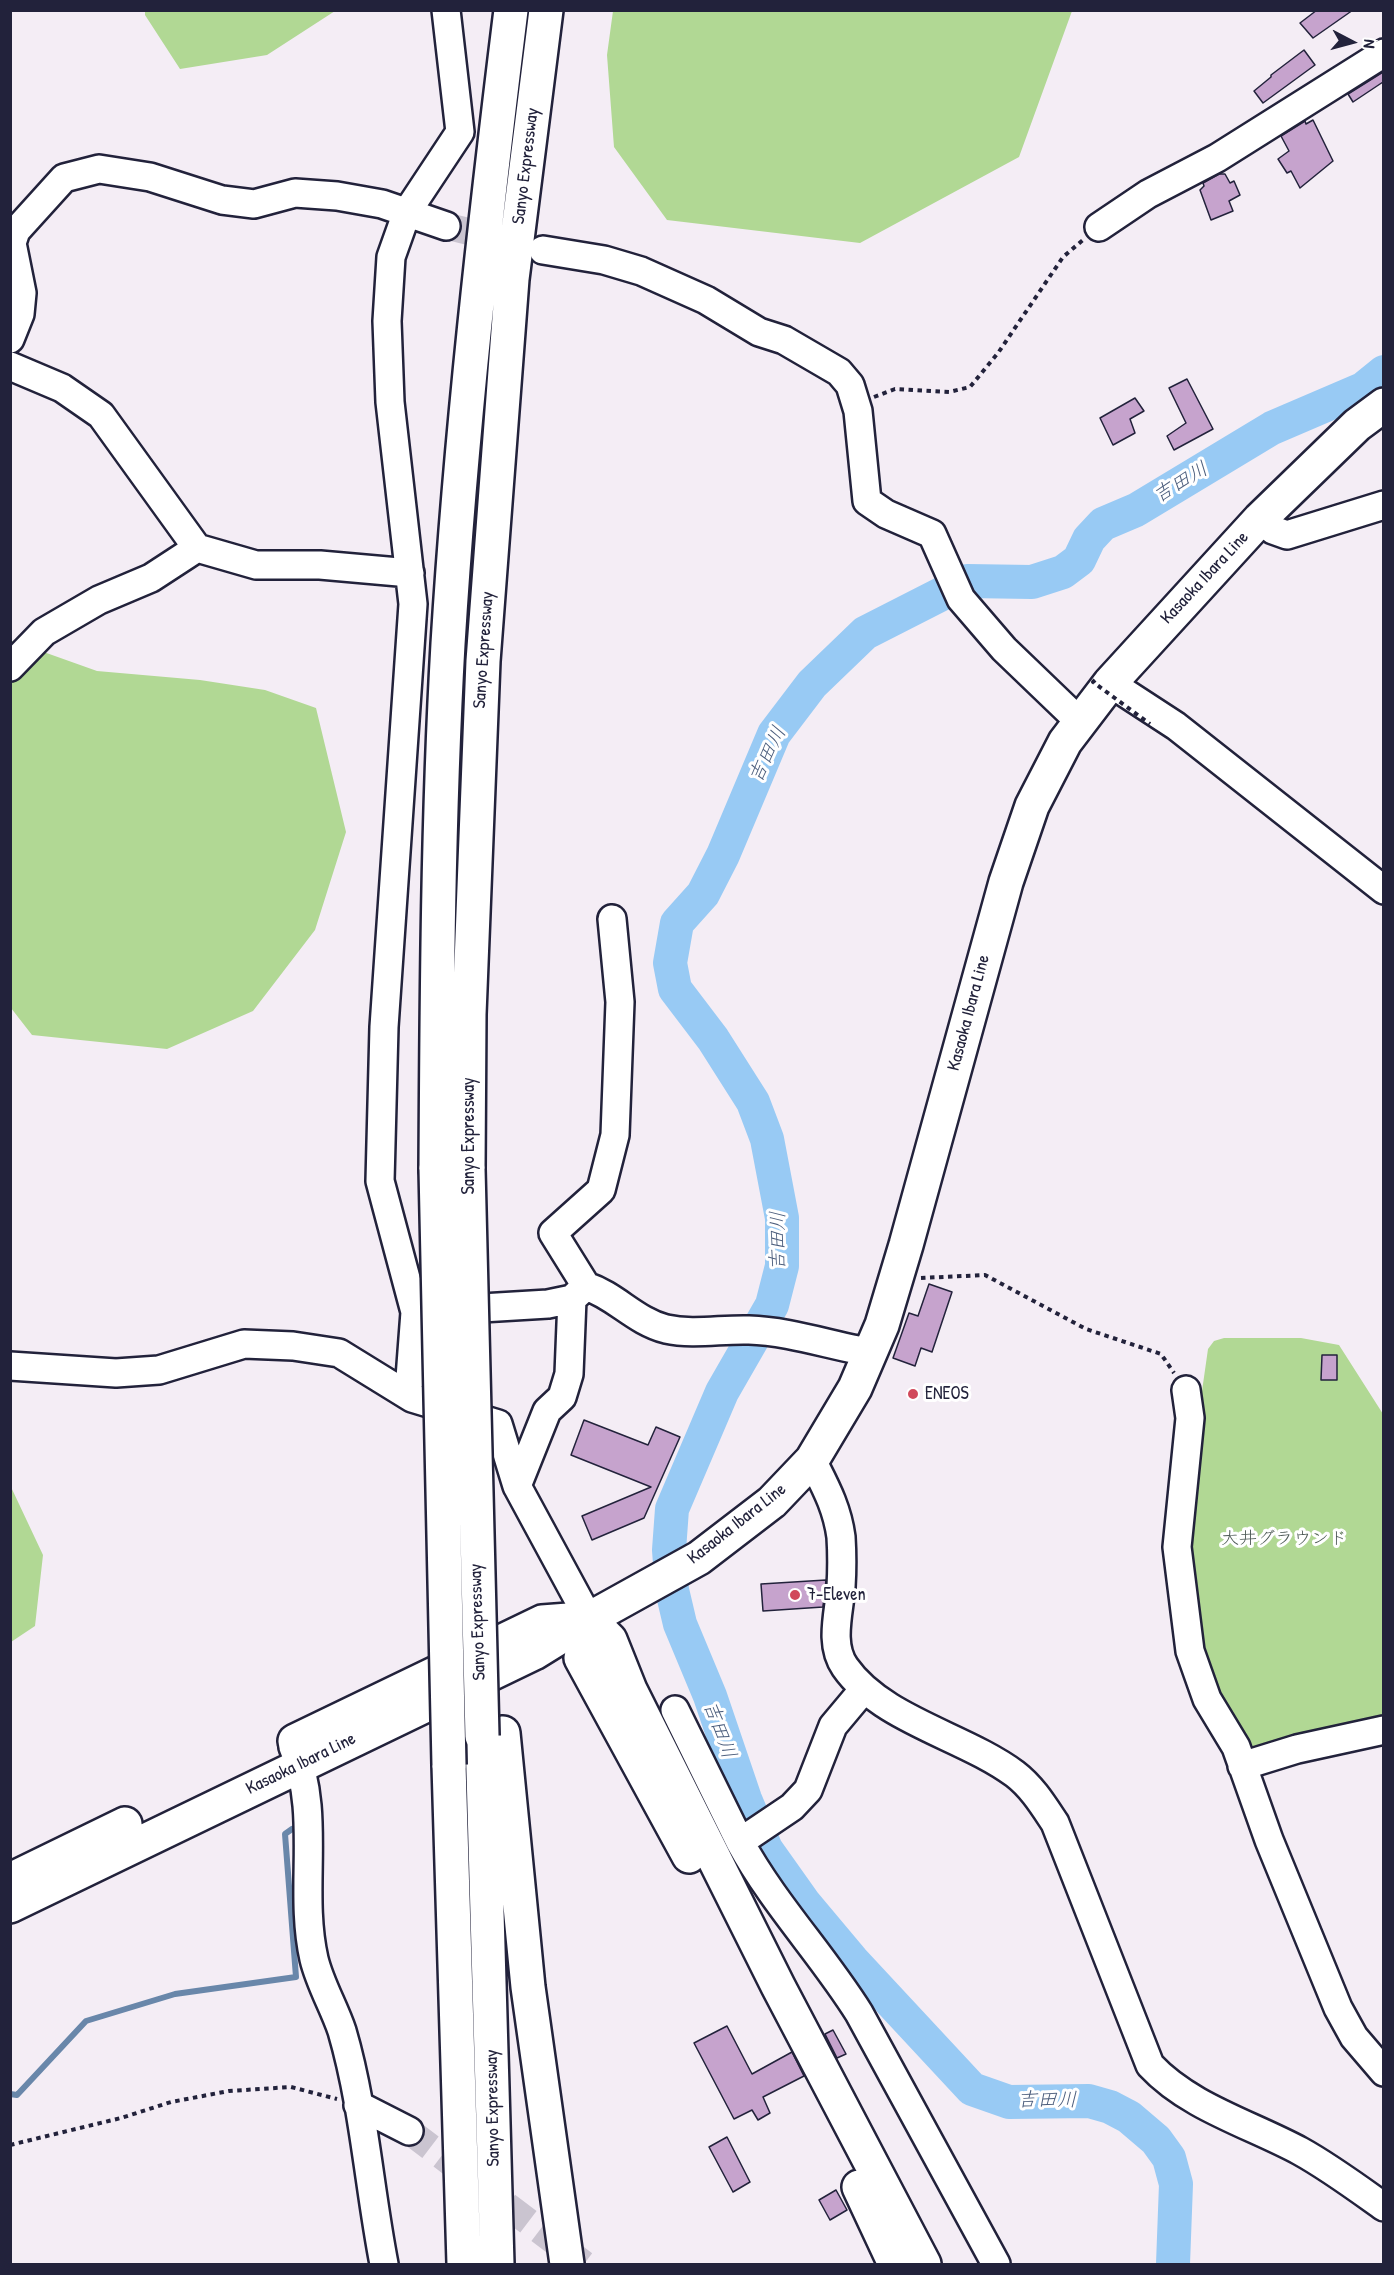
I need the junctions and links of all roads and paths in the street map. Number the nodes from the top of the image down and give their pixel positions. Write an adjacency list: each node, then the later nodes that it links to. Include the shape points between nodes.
1 (446, 10): 5 (street, via 459,132)
2 (511, 10): 48 (main road, Sanyo Expressway, bridge, via 478,274 448,644 437,975 436,1169)
3 (546, 10): 36 (main road, Sanyo Expressway, bridge, via 513,279 483,661 469,1014 472,1381)
4 (1383, 53): 7 (street, via 1218,158 1148,194)
5 (407, 212): 6 (street); 9 (street, via 305,193 254,204 222,200 150,177 99,169 64,178 16,231 12,243 22,293 20,314); 16 (street, via 391,257 387,321 390,402)
6 (446, 226)
7 (1099, 227): 12 (path, via 1063,257 970,387 949,392 894,389 875,396)
8 (543, 250): 12 (street, via 642,271 706,300 838,372 850,385)
9 (10, 339)
10 (10, 366): 15 (street, via 62,388 101,415)
11 (1383, 405): 14 (main road, Kasaoka Ibara Line, via 1357,424)
12 (858, 411): 19 (street, via 867,501 932,534 961,599 1005,649)
13 (1383, 505): 14 (street, via 1287,535)
14 (1260, 519): 18 (main road, Kasaoka Ibara Line)
15 (197, 548): 16 (street, via 256,565 320,565); 17 (street, via 151,578 99,600 44,632)
16 (410, 573): 25 (street, via 413,604 386,1003 380,1181)
17 (10, 667)
18 (1102, 681): 19 (main road, Kasaoka Ibara Line); 20 (path, bridge, via 1093,682); 21 (street, via 1176,726)
19 (1079, 721): 23 (main road, Kasaoka Ibara Line, via 1032,806 1006,882)
20 (1150, 724)
21 (1383, 890)
22 (612, 919): 24 (street, via 620,1002 615,1135 601,1190 553,1233)
23 (898, 1276): 26 (main road, Kasaoka Ibara Line); 28 (path, via 928,1279 985,1275 1086,1329 1161,1354)
24 (579, 1293): 25 (street, via 548,1304); 26 (street, via 613,1298 648,1323 667,1329 760,1332 858,1350); 31 (street, via 569,1374 562,1397 547,1411)
25 (415, 1312): 29 (street)
26 (870, 1356): 30 (main road, Kasaoka Ibara Line, via 840,1417)
27 (10, 1366): 29 (street, via 116,1373 148,1371 244,1344 294,1346 339,1353)
28 (1186, 1390): 38 (street, via 1190,1418 1177,1547 1190,1651 1207,1699 1236,1747)
29 (406, 1394): 31 (street, via 498,1424)
30 (812, 1460): 32 (main road, Kasaoka Ibara Line, via 772,1503 699,1558); 33 (street, via 835,1504 841,1538 836,1624 839,1654 843,1665)
31 (517, 1486): 32 (street)
32 (589, 1619): 37 (main road, Kasaoka Ibara Line, via 542,1622); 51 (main road, via 581,1658 803,2066); 52 (main road, via 610,1640 630,1690 768,1965)
33 (864, 1689): 39 (street, via 833,1726 807,1790 792,1807); 46 (street, via 996,1762 1036,1794 1054,1823 1150,2066 1162,2079 1300,2151)
34 (675, 1710): 39 (street)
35 (1383, 1730): 38 (street)
36 (493, 1735): 49 (main road, Sanyo Expressway); 50 (main road)
37 (296, 1753): 40 (main road, Kasaoka Ibara Line); 41 (main road, Kasaoka Ibara Line); 43 (street, via 306,1782 307,1909 314,1960 342,2031)
38 (1242, 1766): 42 (street, via 1338,2008 1354,2037)
39 (742, 1840): 53 (street, via 754,1869 859,2013)
40 (10, 1880)
41 (10, 1906)
42 (1383, 2072)
43 (358, 2105): 44 (street); 45 (path, via 291,2087 229,2091 171,2102); 47 (street)
44 (409, 2131)
45 (10, 2145)
46 (1383, 2207)
47 (384, 2265)
48 (464, 2265)
49 (497, 2265)
50 (567, 2265)
51 (895, 2265)
52 (924, 2265)
53 (996, 2265)

